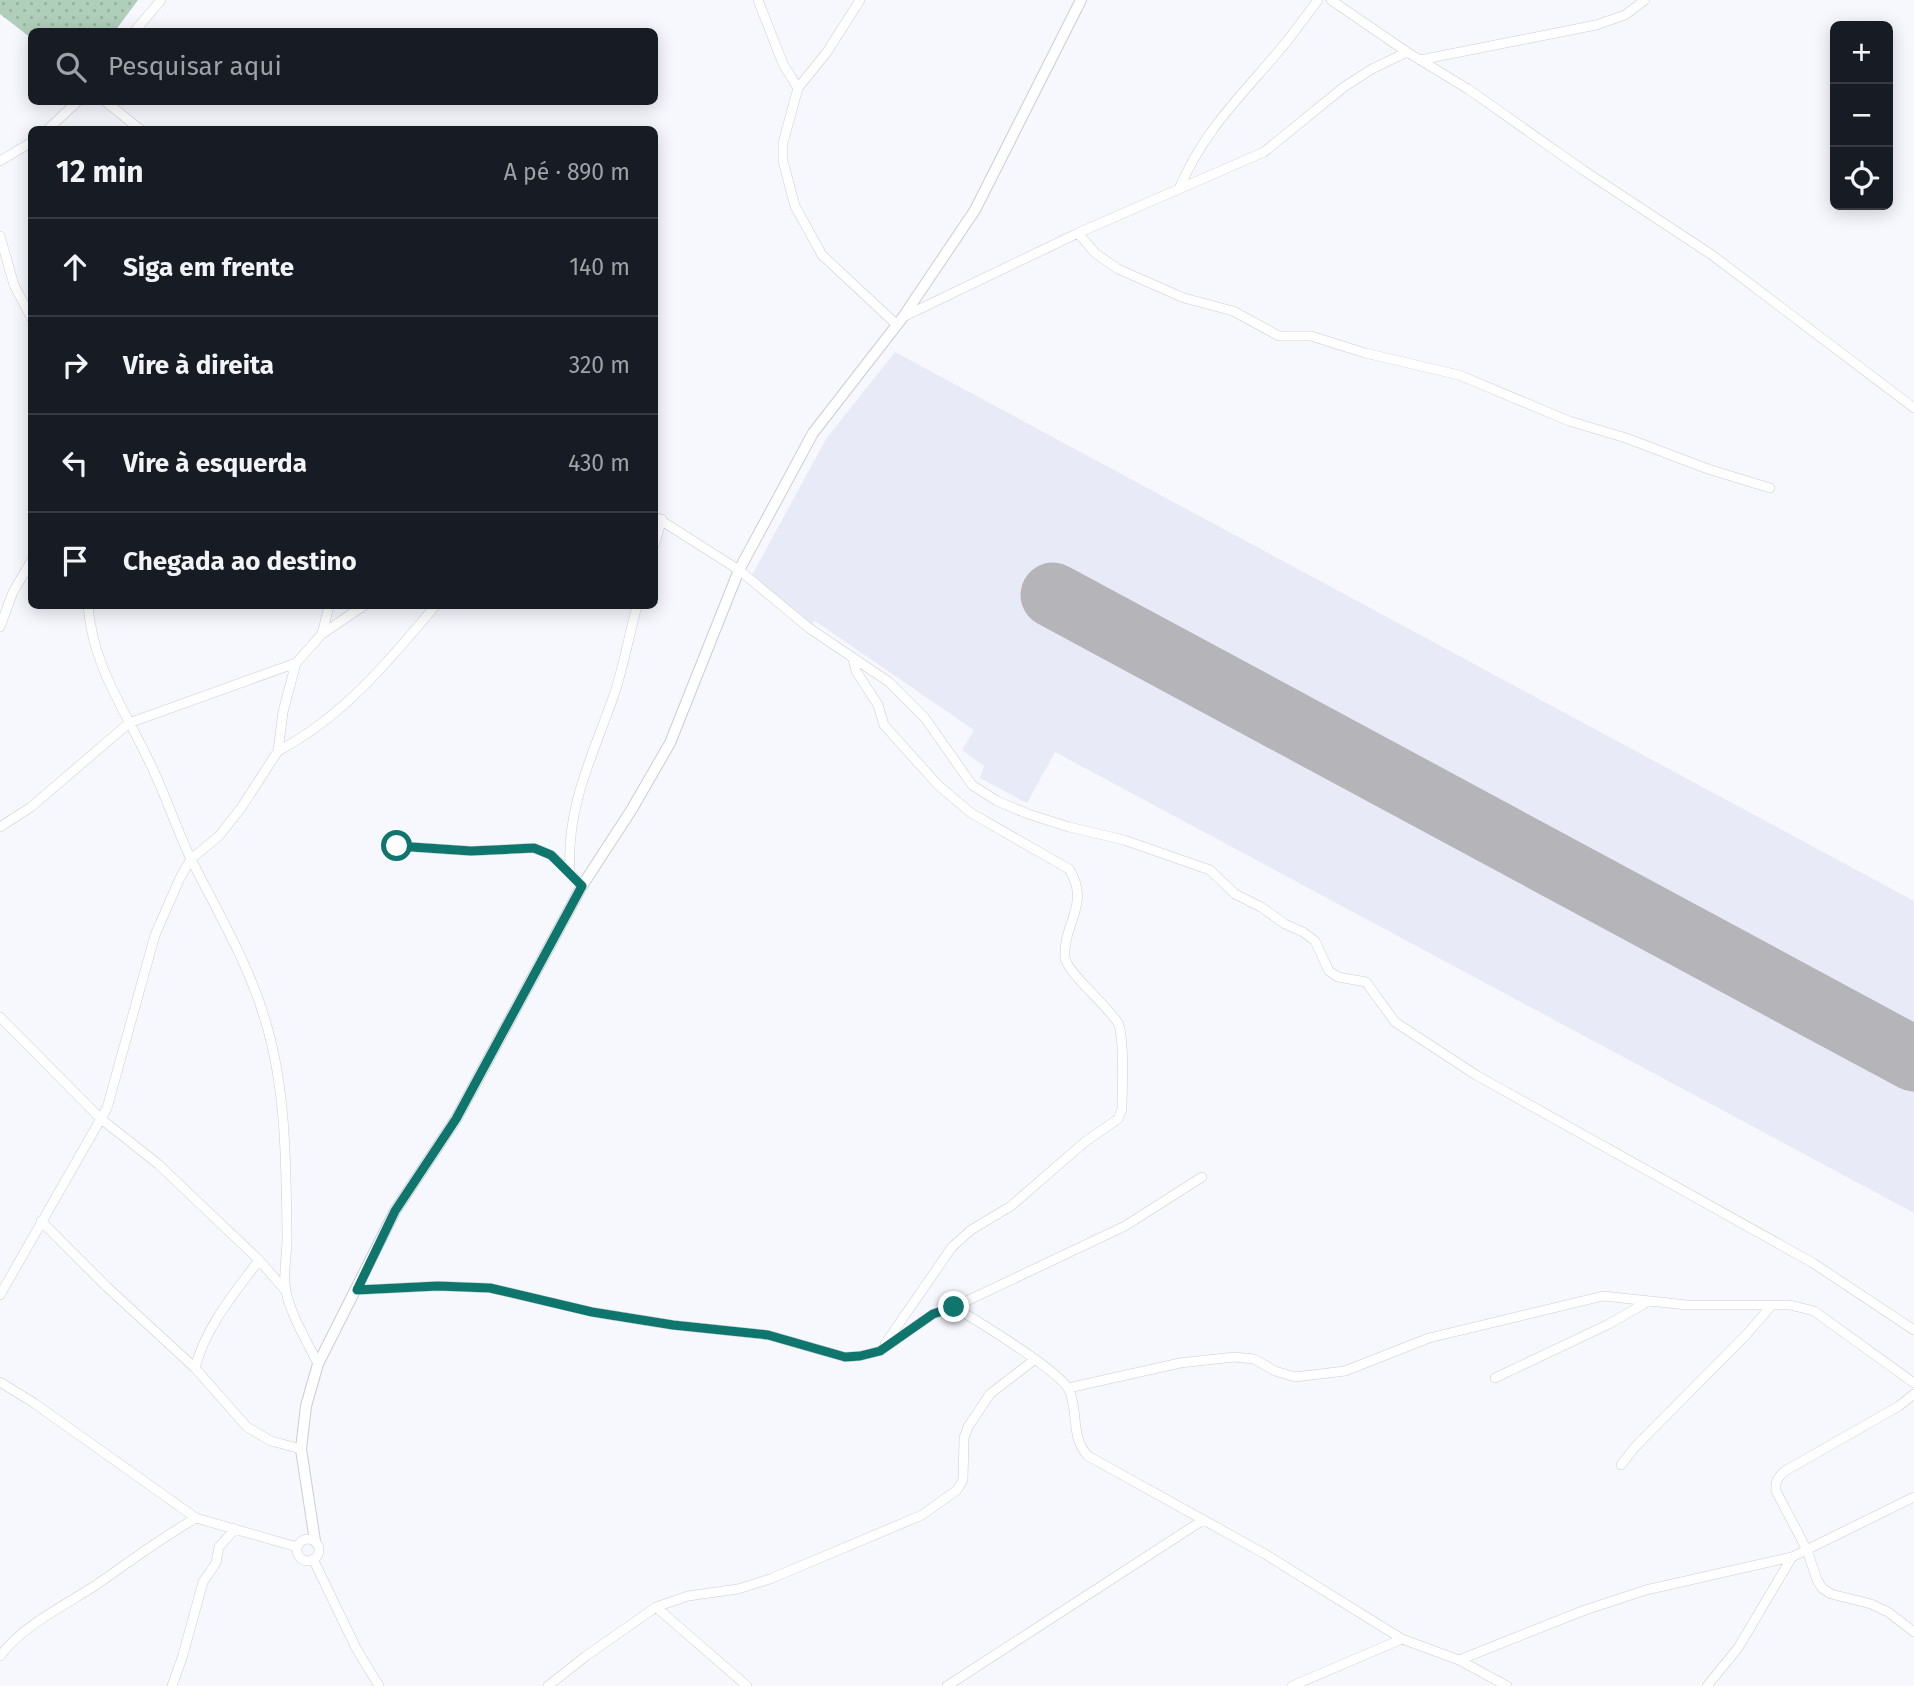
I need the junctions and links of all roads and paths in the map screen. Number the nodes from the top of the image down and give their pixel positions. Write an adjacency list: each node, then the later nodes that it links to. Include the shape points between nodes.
1 (161, 0): 8 (street)
2 (758, 0): 11 (street, via 783,64)
3 (860, 0): 11 (street)
4 (1081, 0): 22 (street, via 975,210)
5 (1318, 0): 18 (street, via 1218,120)
6 (1331, 0): 9 (street)
7 (1645, 0): 10 (street, via 1625,15 1597,25)
8 (137, 28)
9 (1407, 52): 10 (street); 18 (street, via 1344,86 1264,152)
10 (1420, 60): 23 (street, via 1712,255)
11 (798, 88): 22 (street, via 783,143 795,206 822,255)
12 (75, 105): 14 (street)
13 (111, 105): 15 (street)
14 (51, 126)
15 (136, 126)
16 (28, 144): 17 (street)
17 (0, 162)
18 (1179, 189): 19 (street)
19 (1078, 233): 22 (street); 24 (street, via 1118,269 1184,298 1233,311 1279,336 1311,337 1459,375 1569,421)
20 (0, 236): 21 (street, via 14,285)
21 (28, 311)
22 (900, 321): 27 (street, via 813,433)
23 (1914, 408)
24 (1770, 488)
25 (658, 518): 27 (street)
26 (28, 567): 33 (street)
27 (739, 570): 35 (street); 43 (street, via 670,743)
28 (88, 609): 37 (street, via 95,650)
29 (328, 609): 34 (street)
30 (359, 609): 34 (street)
31 (432, 609): 38 (street, via 377,674 334,715)
32 (636, 609): 42 (street, via 614,694 572,818)
33 (0, 627)
34 (322, 634): 36 (street)
35 (852, 659): 55 (street, via 889,682 925,718 972,785 997,801 1210,870 1235,894 1315,941 1329,971 1366,982 1395,1022 1438,1051 1813,1263); 56 (street, via 884,725 938,785 971,813 1069,869 1078,896 1065,958 1121,1031 1122,1109 1118,1119 952,1247)
36 (296, 663): 37 (street); 38 (street)
37 (129, 723): 39 (street, via 40,800); 41 (street)
38 (278, 751): 41 (street, via 219,836)
39 (0, 827)
40 (397, 846): 42 (street, via 471,851 534,848 551,855)
41 (191, 859): 45 (street, via 155,935 112,1096); 49 (street, via 257,990 268,1027 284,1136)
42 (570, 872): 43 (street)
43 (582, 886): 50 (street, via 456,1119 395,1211)
44 (0, 1017): 45 (street)
45 (100, 1118): 47 (street); 48 (street, via 158,1164)
46 (1202, 1177): 54 (street, via 1125,1226)
47 (41, 1221): 51 (street); 59 (street)
48 (259, 1260): 49 (street); 59 (street, via 214,1323)
49 (285, 1290): 58 (street)
50 (357, 1290): 56 (street, via 490,1288 592,1312 768,1335 845,1357); 58 (street)
51 (0, 1295)
52 (1647, 1302): 53 (street); 60 (street); 63 (street, via 1590,1297 1429,1338 1335,1373 1295,1377 1254,1359 1234,1357 1180,1363)
53 (1772, 1305): 62 (street, via 1814,1311); 66 (street)
54 (954, 1307): 56 (street, via 933,1314); 57 (street)
55 (1914, 1330)
56 (880, 1351)
57 (1034, 1360): 63 (street); 76 (street, via 990,1394 964,1438 963,1480 957,1490 922,1515 770,1579)
58 (318, 1364): 65 (street, via 306,1406)
59 (195, 1368): 65 (street, via 247,1427 271,1441)
60 (1494, 1378)
61 (0, 1382): 68 (street)
62 (1914, 1383)
63 (1068, 1388): 69 (street, via 1075,1431 1088,1456)
64 (1914, 1394): 73 (street, via 1778,1477 1776,1491)
65 (301, 1449): 71 (street)
66 (1621, 1465)
67 (1914, 1497): 73 (street)
68 (196, 1518): 70 (street); 79 (street, via 31,1627)
69 (1203, 1520): 78 (street); 85 (street)
70 (234, 1529): 72 (street); 81 (street, via 219,1547 216,1563 203,1582)
71 (314, 1542): 72 (street, via 306,1539); 75 (street, via 319,1549)
72 (297, 1547): 75 (street, via 301,1559)
73 (1807, 1550): 74 (street); 77 (street, via 1822,1588 1888,1612)
74 (1792, 1557): 80 (street, via 1646,1590); 88 (street, via 1738,1648)
75 (313, 1559): 82 (street)
76 (656, 1607): 83 (street); 84 (street)
77 (1914, 1632)
78 (1402, 1639): 80 (street); 86 (street)
79 (0, 1656)
80 (1460, 1660): 87 (street)
81 (172, 1686)
82 (379, 1686)
83 (548, 1686)
84 (747, 1686)
85 (947, 1686)
86 (1292, 1686)
87 (1507, 1686)
88 (1707, 1686)

